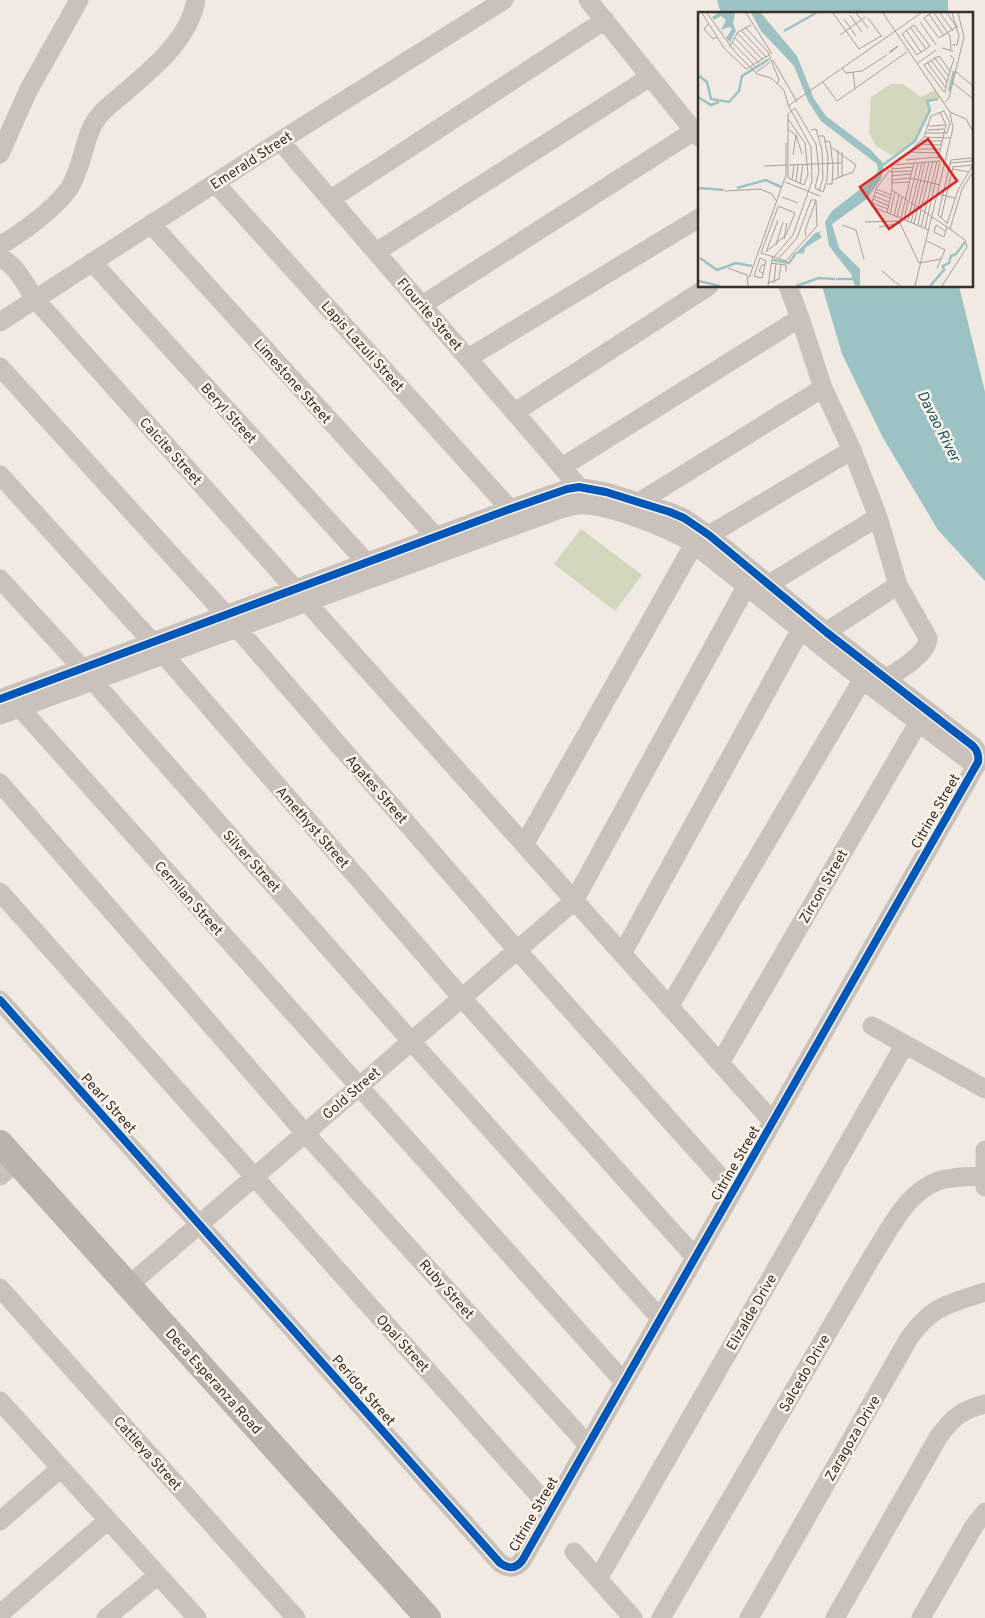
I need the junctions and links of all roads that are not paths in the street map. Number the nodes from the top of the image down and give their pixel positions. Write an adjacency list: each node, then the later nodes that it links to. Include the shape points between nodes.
1 (78, 0): 9 (street, via 28,91)
2 (196, 0): 14 (street, via 186,29 172,48 99,115 91,127 69,189 48,210)
3 (504, 0): 8 (street, Emerald Street)
4 (588, 0): 5 (street)
5 (605, 20): 6 (street); 11 (street)
6 (650, 77): 7 (street); 15 (street)
7 (696, 134): 21 (street)
8 (280, 141): 10 (street, Emerald Street); 11 (street, Flourite Street)
9 (0, 154)
10 (215, 183): 13 (street, Emerald Street); 33 (street, Lapis Lazuli Street)
11 (331, 199): 15 (street, Flourite Street)
12 (698, 219): 24 (street)
13 (151, 224): 17 (street, Emerald Street); 35 (street, Limestone Street)
14 (0, 245)
15 (376, 252): 21 (street, Flourite Street)
16 (0, 258): 20 (street, Calcite Street, via 14,269)
17 (92, 262): 20 (street, Emerald Street); 37 (street, Beryl Street)
18 (706, 288): 27 (street)
19 (789, 288): 22 (street)
20 (35, 299): 23 (street, Emerald Street); 41 (street, Calcite Street)
21 (422, 305): 24 (street, Flourite Street)
22 (800, 318): 26 (street); 29 (street)
23 (0, 322)
24 (468, 358): 27 (street, Flourite Street)
25 (0, 367): 42 (street, Agates Street)
26 (823, 388): 28 (street); 32 (street)
27 (515, 412): 29 (street, Flourite Street)
28 (852, 450): 34 (street); 36 (street)
29 (562, 467): 31 (street, Flourite Street)
30 (0, 475): 44 (street, Amethyst Street)
31 (579, 487): 32 (street); 33 (street)
32 (639, 502): 36 (street, via 684,518)
33 (510, 510): 35 (street)
34 (878, 517): 39 (street); 40 (street)
35 (436, 537): 37 (street)
36 (702, 539): 39 (street); 41 (street, via 682,536 600,507 578,505); 51 (street)
37 (367, 563): 41 (street)
38 (0, 579): 45 (street, Silver Street)
39 (756, 584): 43 (street); 53 (street)
40 (898, 585): 43 (street); 46 (street, via 926,634 927,645 919,656)
41 (301, 596): 42 (street); 51 (street, Calcite Street)
42 (232, 622): 44 (street); 54 (street, Agates Street)
43 (812, 630): 46 (street); 55 (street)
44 (159, 649): 45 (street); 56 (street, Amethyst Street)
45 (88, 675): 47 (street); 60 (street, Silver Street)
46 (873, 678): 49 (street); 58 (street)
47 (7, 697): 48 (street); 63 (street, Cernilan Street)
48 (0, 716)
49 (922, 716): 62 (street, Zircon Street); 65 (street, Citrine Street, via 976,766)
50 (0, 783): 66 (street, Ruby Street)
51 (524, 845): 53 (street, Calcite Street)
52 (0, 892): 69 (street, Opal Street)
53 (574, 901): 54 (street, Gold Street); 55 (street, Calcite Street)
54 (517, 950): 56 (street, Gold Street); 71 (street, Agates Street)
55 (622, 954): 58 (street, Calcite Street)
56 (462, 998): 60 (street, Gold Street); 73 (street, Amethyst Street)
57 (0, 1000): 72 (street, Pearl Street)
58 (669, 1007): 62 (street, Calcite Street)
59 (872, 1026): 61 (street)
60 (412, 1041): 63 (street, Gold Street); 77 (street, Silver Street)
61 (905, 1044): 64 (street); 91 (street, Elizalde Drive)
62 (720, 1063): 65 (street, Calcite Street)
63 (358, 1087): 66 (street, Gold Street); 78 (street, Cernilan Street)
64 (985, 1088)
65 (772, 1122): 71 (street, Citrine Street)
66 (306, 1133): 69 (street, Gold Street); 82 (street, Ruby Street)
67 (985, 1150): 70 (street)
68 (5, 1160): 74 (street, Deca Esperanza Road)
69 (254, 1177): 72 (street, Gold Street); 84 (street, Opal Street)
70 (985, 1182): 98 (street, Salcedo Drive, via 959,1177 939,1180 922,1188 908,1203 873,1255)
71 (733, 1191): 73 (street, Citrine Street)
72 (200, 1224): 74 (street, Gold Street); 89 (street, Peridot Street, via 500,1563)
73 (695, 1257): 77 (street, Citrine Street)
74 (128, 1286): 96 (street, Deca Esperanza Road)
75 (0, 1288): 95 (street, Cattleya Street)
76 (985, 1292): 99 (street, Zaragoza Drive, via 935,1310 909,1338)
77 (660, 1318): 78 (street, Citrine Street)
78 (624, 1382): 82 (street, Citrine Street)
79 (0, 1401): 81 (street)
80 (985, 1404): 100 (street, via 962,1411 939,1436)
81 (6, 1421): 83 (street)
82 (588, 1445): 84 (street, Citrine Street)
83 (61, 1468): 86 (street); 87 (street)
84 (551, 1509): 89 (street, Citrine Street, via 522,1561)
85 (985, 1512): 101 (street)
86 (108, 1520): 90 (street); 92 (street)
87 (0, 1522)
88 (574, 1552): 91 (street)
89 (511, 1568)
90 (158, 1575): 93 (street); 94 (street)
91 (598, 1579): 97 (street)
92 (0, 1614)
93 (106, 1618)
94 (197, 1618)
95 (296, 1618)
96 (428, 1618)
97 (633, 1618)
98 (661, 1618)
99 (749, 1618)
100 (835, 1618)
101 (921, 1618)

